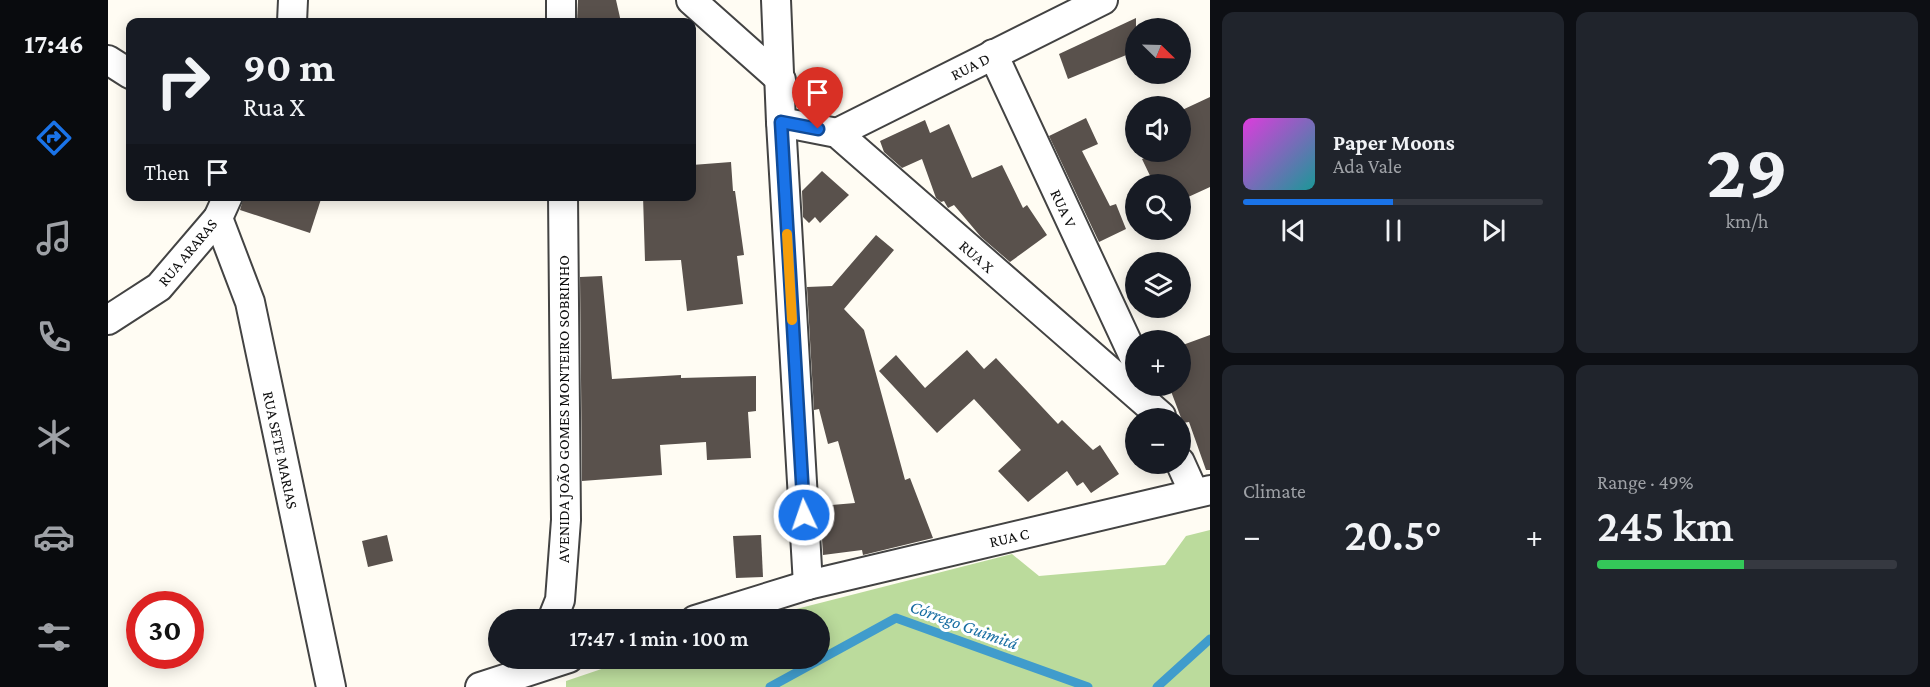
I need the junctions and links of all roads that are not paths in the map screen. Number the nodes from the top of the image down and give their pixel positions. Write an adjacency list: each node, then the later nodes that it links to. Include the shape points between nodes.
1 (293, 0): 6 (street)
2 (561, 0): 7 (street)
3 (691, 0): 11 (street)
4 (776, 0): 11 (street)
5 (1103, 0): 8 (street, RUA D)
6 (292, 18)
7 (561, 18)
8 (993, 54): 13 (street, RUA D); 17 (street, RUA V)
9 (108, 60): 10 (street)
10 (126, 71)
11 (781, 80): 12 (street)
12 (781, 122): 13 (street); 21 (street)
13 (837, 133): 18 (street, RUA X)
14 (563, 201): 22 (street, AVENIDA JOÃO GOMES MONTEIRO SOBRINHO, via 566,520)
15 (223, 207): 16 (street, RUA ARARAS, via 159,287); 25 (street, RUA SETE MARIAS, via 250,302)
16 (108, 320)
17 (1125, 338)
18 (1151, 408)
19 (1189, 474): 20 (street)
20 (1202, 491): 21 (street, RUA C)
21 (808, 585): 23 (street, RUA C)
22 (556, 609)
23 (731, 609)
24 (523, 669): 26 (street)
25 (331, 687)
26 (480, 687)

